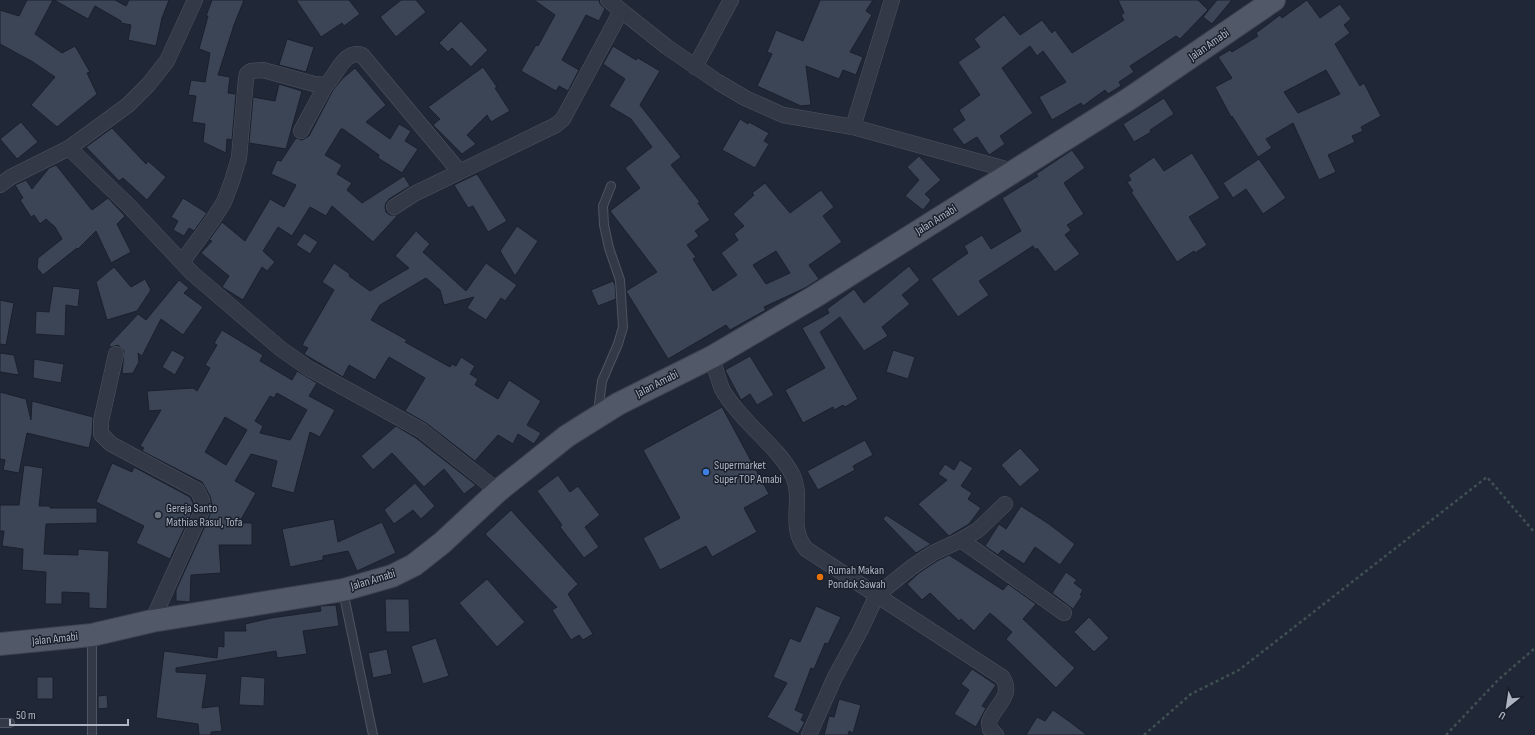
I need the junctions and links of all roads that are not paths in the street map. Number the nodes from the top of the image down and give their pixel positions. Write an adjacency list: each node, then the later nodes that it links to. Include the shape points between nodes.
1 (195, 0): 11 (street, via 167,61 148,85 128,104)
2 (608, 0): 6 (street)
3 (731, 0): 7 (street)
4 (892, 0): 9 (street)
5 (1274, 0): 13 (main road, Jalan Amabi, via 1164,77)
6 (621, 11): 7 (street); 12 (street, via 563,119 556,125)
7 (694, 67): 9 (street, via 745,98 783,115)
8 (326, 85): 10 (street); 12 (street, via 348,56 362,55); 17 (street, via 263,70 247,74 238,158 232,181 224,202)
9 (854, 127): 13 (street)
10 (301, 131)
11 (69, 148): 14 (street); 17 (street)
12 (458, 171): 16 (street)
13 (1013, 171): 19 (main road, Jalan Amabi, via 814,297)
14 (0, 185)
15 (611, 186): 20 (lane, via 603,206 604,225 620,280 623,327)
16 (394, 207)
17 (182, 262): 21 (street, via 281,349 308,368 421,430)
18 (116, 354): 27 (street, via 101,421 101,434 111,444 197,490 203,506)
19 (712, 357): 20 (main road, Jalan Amabi, via 618,404); 25 (street, via 723,390 793,476 797,492 796,521 800,541 806,549)
20 (582, 426): 21 (main road, Jalan Amabi)
21 (498, 491): 24 (main road, Jalan Amabi, via 442,543 414,565 392,576)
22 (1005, 504): 23 (street, via 978,530)
23 (961, 540): 25 (street, via 933,553); 26 (street)
24 (343, 590): 27 (main road, Jalan Amabi); 33 (lane)
25 (877, 595): 34 (street); 35 (street, via 1002,677 1006,682 1006,695 989,722 990,729)
26 (1064, 613)
27 (152, 621): 28 (main road, Jalan Amabi)
28 (92, 635): 29 (main road, Jalan Amabi); 32 (lane)
29 (0, 644)
30 (0, 723): 31 (lane)
31 (10, 724)
32 (92, 735)
33 (373, 735)
34 (809, 735)
35 (996, 735)

